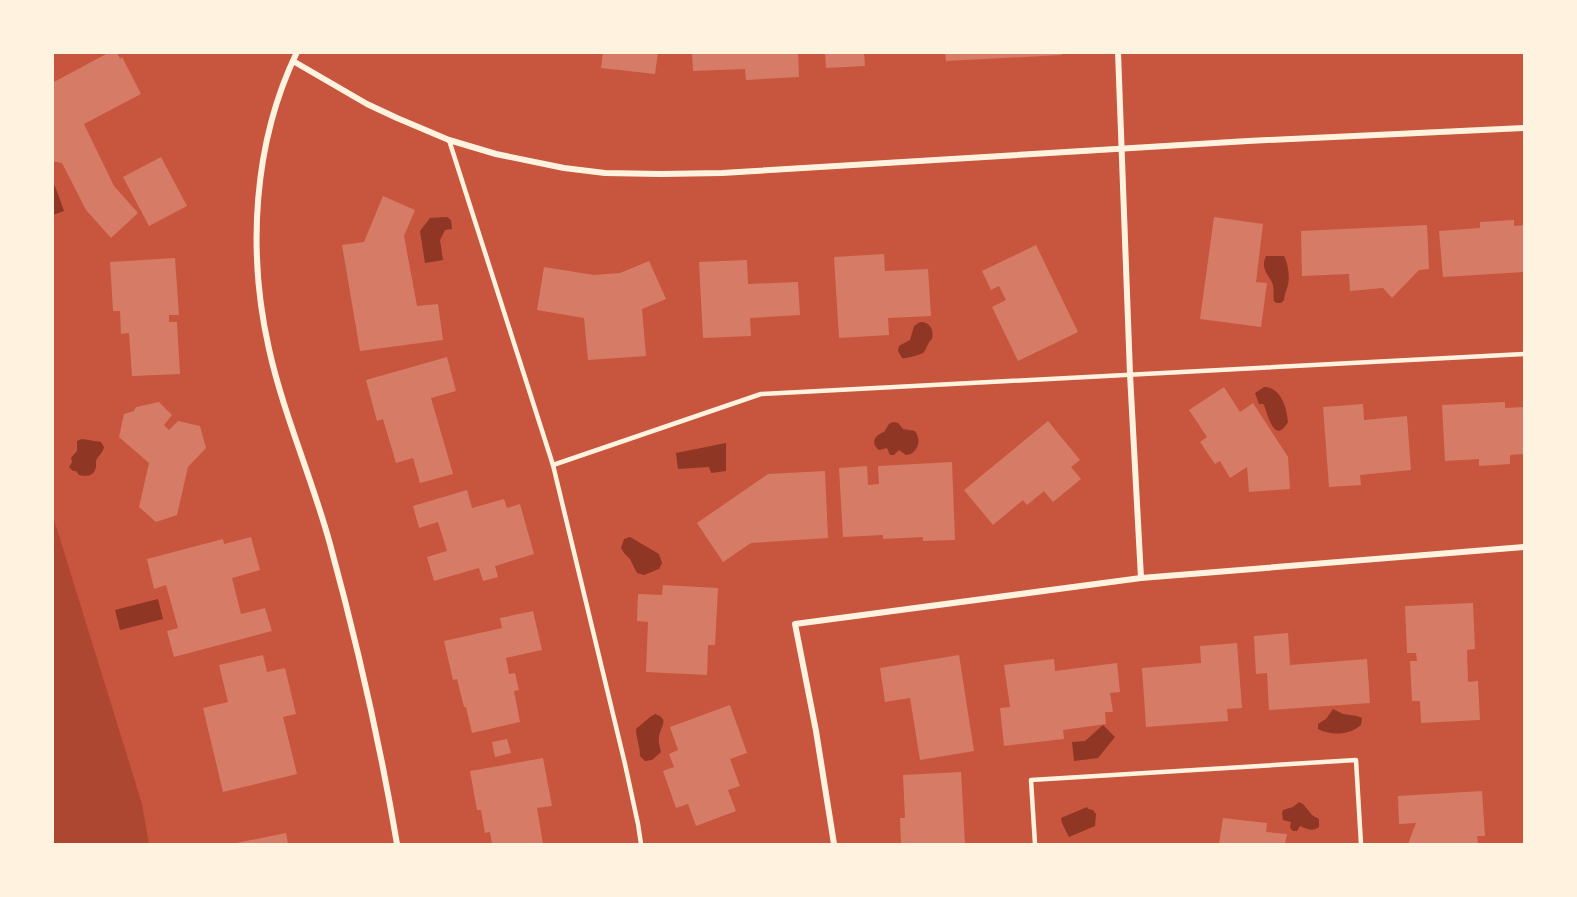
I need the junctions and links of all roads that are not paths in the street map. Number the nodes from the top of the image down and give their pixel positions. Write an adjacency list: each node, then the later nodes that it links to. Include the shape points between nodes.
1 (297, 52): 3 (street)
2 (1118, 52): 6 (street)
3 (293, 61): 5 (street, via 367,104); 12 (street, via 273,112 259,190 257,269 261,306 281,393 329,541 360,659)
4 (1524, 128): 6 (street)
5 (449, 140): 6 (street, via 564,168 661,174); 9 (lane)
6 (1121, 149): 8 (street)
7 (1524, 354): 8 (lane)
8 (1130, 374): 9 (lane, via 761,394); 11 (street)
9 (553, 465): 13 (lane)
10 (1524, 547): 11 (street)
11 (1141, 578): 14 (street, via 795,624)
12 (397, 844)
13 (641, 844)
14 (834, 844)
15 (1035, 844): 16 (lane, via 1031,780 1356,760)
16 (1361, 844)

